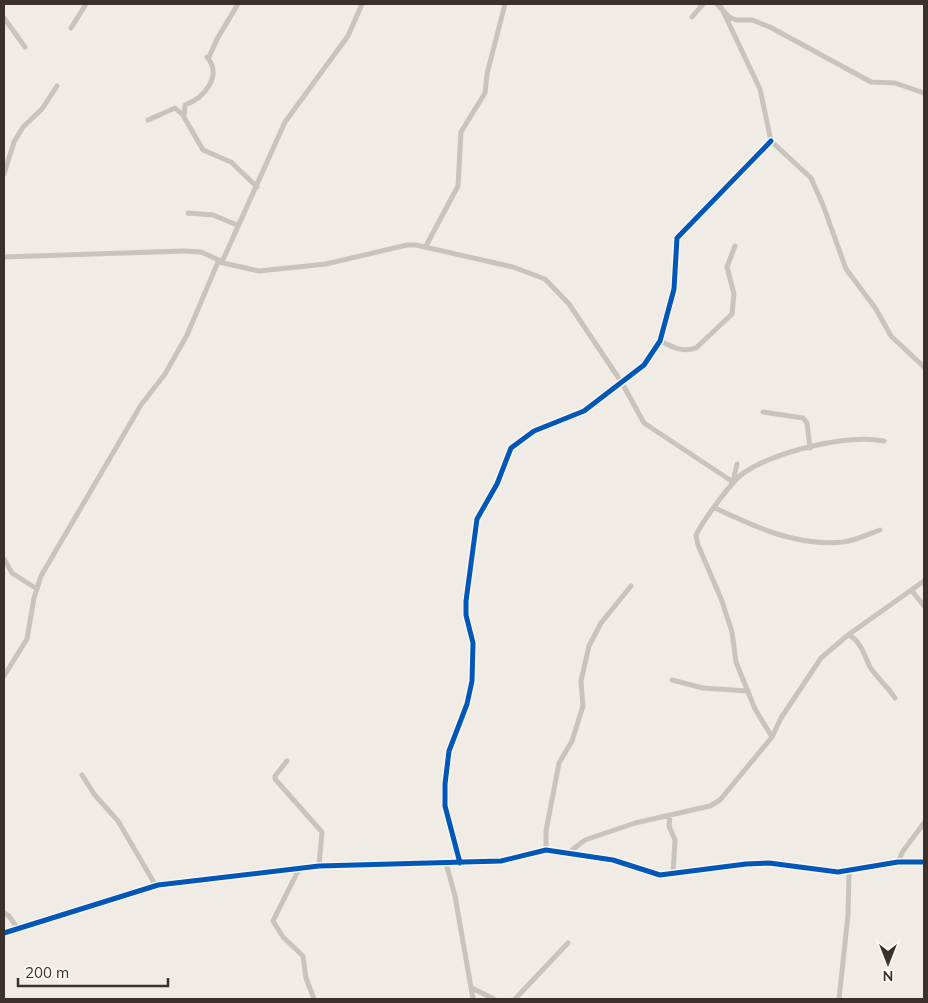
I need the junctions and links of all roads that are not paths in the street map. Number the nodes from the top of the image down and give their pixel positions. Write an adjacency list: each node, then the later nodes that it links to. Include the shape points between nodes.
1 (86, 4): 9 (street)
2 (238, 4): 13 (street, via 210,57 207,57 212,67 209,87 200,98 186,105)
3 (362, 4): 17 (street, via 348,36 285,122)
4 (505, 4): 20 (street, via 487,74 486,93 460,132 458,186)
5 (703, 4): 7 (street)
6 (719, 6): 12 (street, via 736,20 752,20 770,27 871,82 894,82); 15 (street, via 760,89)
7 (692, 17)
8 (4, 18): 10 (street)
9 (71, 28)
10 (25, 47)
11 (58, 86): 16 (street, via 42,109 23,127 14,142)
12 (924, 93)
13 (184, 116): 14 (street, via 175,108); 17 (street, via 202,150 231,162)
14 (148, 120)
15 (771, 140): 24 (street, via 677,238 674,289); 25 (street, via 811,178 846,269 876,309 891,336)
16 (4, 174)
17 (257, 187): 19 (street)
18 (188, 213): 19 (street, via 213,215)
19 (237, 225): 23 (street)
20 (426, 246): 23 (street, via 407,245 326,264 259,271); 26 (street, via 514,267 546,279 569,304)
21 (735, 246): 24 (street, via 727,267 734,294 732,314 696,348 677,349)
22 (4, 257): 23 (street, via 184,250 201,252)
23 (220, 262): 37 (street, via 187,335 104,466)
24 (660, 341): 26 (street, via 644,365)
25 (924, 367)
26 (622, 383): 31 (street, via 644,423); 55 (street, via 584,411 551,422 515,444 477,519 466,601 473,643 472,681 449,751 445,784 445,806)
27 (763, 412): 29 (street, via 803,418 807,423)
28 (884, 441): 29 (street, via 867,438)
29 (810, 448): 31 (street, via 762,463)
30 (737, 464): 31 (street)
31 (733, 482): 32 (street)
32 (715, 508): 33 (street, via 805,543 845,542); 43 (street, via 701,526 696,540 715,582 732,632 736,662)
33 (880, 530)
34 (4, 559): 37 (street, via 12,573)
35 (924, 581): 38 (street)
36 (631, 586): 50 (street, via 602,623 589,646 581,680 584,706 572,741 560,763 546,831)
37 (37, 588): 41 (street, via 27,639)
38 (912, 591): 39 (street); 40 (street)
39 (924, 606)
40 (848, 635): 44 (street, via 859,645 871,669); 45 (street, via 810,672)
41 (4, 676)
42 (672, 680): 43 (street, via 703,688)
43 (748, 691): 45 (street)
44 (896, 698)
45 (772, 737): 48 (street, via 720,800 710,806)
46 (287, 761): 56 (street, via 274,779 322,832)
47 (82, 775): 60 (street, via 118,821)
48 (670, 816): 51 (street, via 635,823 585,840); 59 (street, via 669,826 674,840)
49 (924, 823): 52 (street)
50 (546, 850): 51 (street); 55 (street, via 501,861)
51 (568, 854): 59 (street, via 613,860 660,875)
52 (898, 862): 53 (street); 58 (street)
53 (924, 862)
54 (446, 863): 55 (street); 56 (street); 65 (street)
55 (460, 863)
56 (319, 866): 57 (street)
57 (302, 868): 60 (street); 66 (street, via 273,921 283,938 303,956 306,978)
58 (849, 872): 59 (street, via 769,863); 70 (street)
59 (673, 874)
60 (156, 886): 62 (street)
61 (4, 913): 62 (street)
62 (18, 929): 63 (street)
63 (4, 933)
64 (568, 944): 69 (street)
65 (472, 988): 67 (street); 68 (street)
66 (314, 999)
67 (473, 999)
68 (494, 999)
69 (515, 999)
70 (839, 999)

